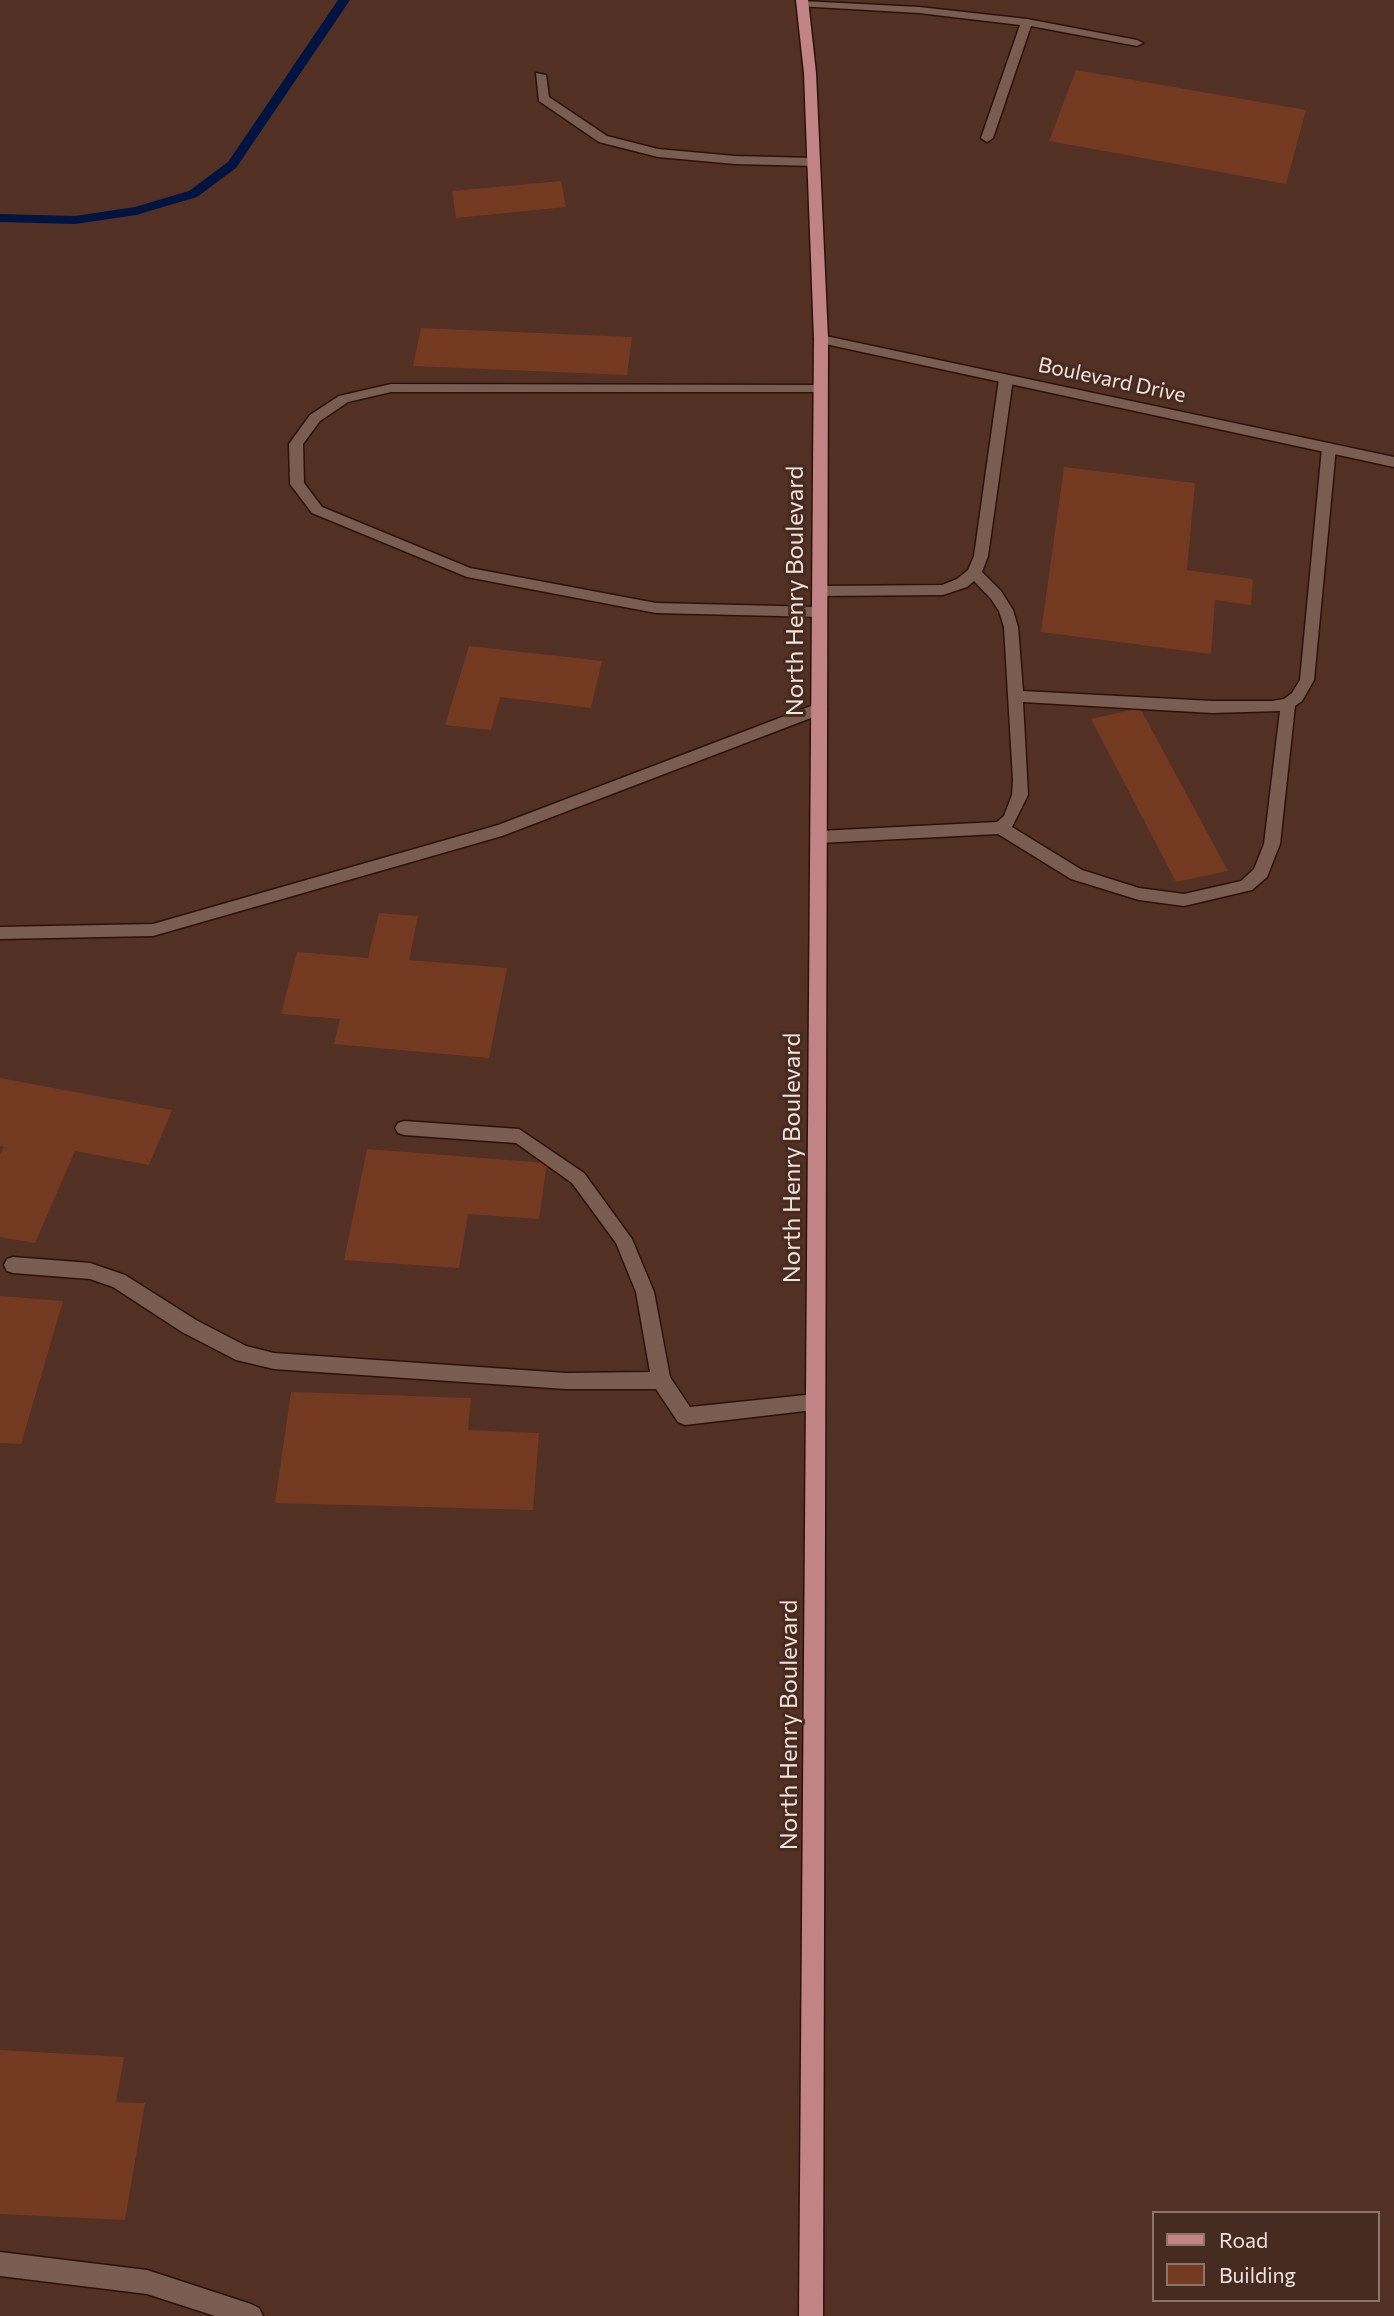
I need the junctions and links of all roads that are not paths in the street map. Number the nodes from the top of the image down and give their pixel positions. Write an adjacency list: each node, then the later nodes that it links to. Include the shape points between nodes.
1 (802, 2): 2 (street); 6 (main road, North Henry Boulevard)
2 (1027, 22): 3 (street); 5 (street)
3 (1137, 43)
4 (540, 75): 6 (street, via 543,98 603,139 658,153)
5 (987, 138)
6 (814, 162): 7 (main road, North Henry Boulevard)
7 (821, 339): 8 (street, Boulevard Drive); 9 (main road, North Henry Boulevard)
8 (1006, 379): 10 (street, Boulevard Drive); 12 (street, via 981,556)
9 (821, 388): 13 (main road, North Henry Boulevard); 14 (street, via 391,388 344,399 315,418 296,444 298,484 317,510 467,572 656,608)
10 (1329, 448): 11 (street, Boulevard Drive); 16 (street, via 1307,680)
11 (1394, 462)
12 (974, 573): 13 (street, via 943,590); 15 (street, via 1006,610)
13 (820, 591): 14 (main road, North Henry Boulevard)
14 (820, 612): 17 (main road, North Henry Boulevard)
15 (1017, 696): 16 (street, via 1212,707); 18 (street, via 1020,795)
16 (1288, 704): 18 (street, via 1272,845 1261,873 1246,886 1184,900 1139,894 1077,875)
17 (819, 709): 19 (main road, North Henry Boulevard); 20 (street, via 502,830 153,930)
18 (1001, 828): 19 (street)
19 (819, 836): 24 (main road, North Henry Boulevard)
20 (0, 933)
21 (404, 1128): 23 (street, via 519,1136 578,1178 623,1239 645,1292)
22 (13, 1265): 23 (street, via 90,1271 119,1281 221,1343 274,1361 566,1381)
23 (661, 1380): 24 (street, via 685,1416)
24 (815, 1403): 27 (main road, North Henry Boulevard)
25 (0, 2264): 26 (street, via 147,2282)
26 (251, 2316)
27 (811, 2316)

